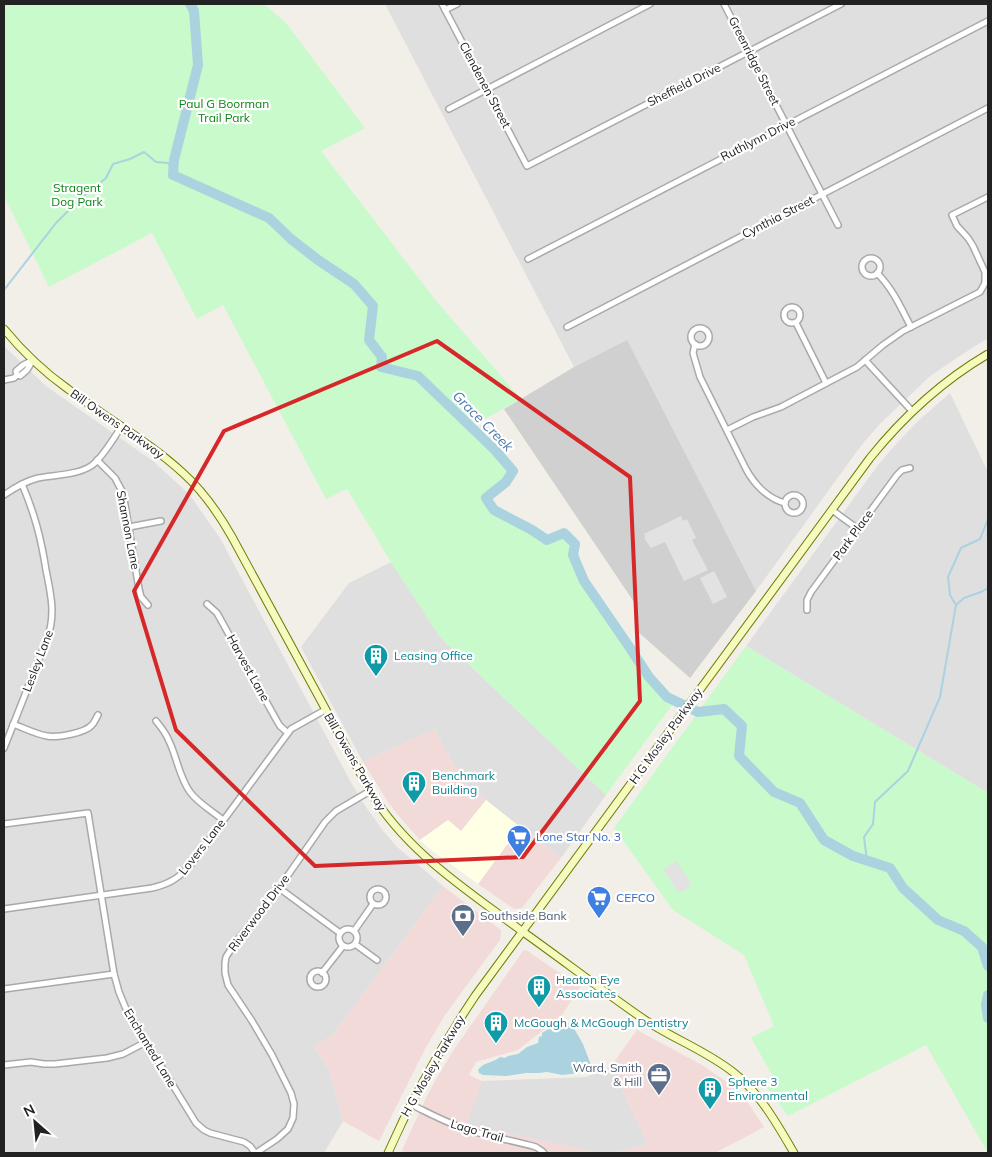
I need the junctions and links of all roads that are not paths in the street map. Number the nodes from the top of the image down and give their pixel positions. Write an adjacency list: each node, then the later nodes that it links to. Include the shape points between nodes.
1 (442, 4): 7 (street, Clendenen Street)
2 (457, 4): 7 (street)
3 (635, 4): 8 (street)
4 (650, 4): 8 (street)
5 (724, 4): 10 (street, Greenridge Street)
6 (841, 4): 10 (street, Sheffield Drive)
7 (446, 10): 11 (street, Clendenen Street)
8 (638, 10): 11 (street)
9 (988, 21): 14 (street, Ruthlynn Drive)
10 (749, 52): 14 (street, Greenridge Street); 15 (street, Sheffield Drive)
11 (486, 89): 13 (street); 15 (street, Clendenen Street)
12 (988, 108): 16 (street, Cynthia Street)
13 (449, 109)
14 (787, 124): 16 (street, Greenridge Street); 19 (street, Ruthlynn Drive)
15 (528, 166)
16 (822, 194): 18 (street, Greenridge Street); 22 (street, Cynthia Street)
17 (988, 197): 23 (street, via 952,215 986,274 984,287 978,294)
18 (838, 225)
19 (528, 259)
20 (877, 274): 23 (street, via 894,294)
21 (796, 323): 30 (street)
22 (567, 327)
23 (911, 327): 28 (street)
24 (4, 329): 27 (main road, Bill Owens Parkway)
25 (695, 344): 33 (street, via 693,353 699,372)
26 (988, 354): 31 (main road, H G Mosley Parkway)
27 (33, 360): 29 (street, via 16,371 14,378); 32 (main road, Bill Owens Parkway, via 69,390)
28 (865, 360): 30 (street); 31 (street)
29 (4, 380)
30 (826, 383): 33 (street)
31 (912, 411): 39 (main road, H G Mosley Parkway, via 885,439)
32 (122, 426): 34 (street); 46 (main road, Bill Owens Parkway, via 184,473 216,512)
33 (727, 430): 38 (street, via 756,484 775,500)
34 (97, 460): 36 (street, via 83,470); 41 (street, Shannon Lane, via 121,489)
35 (910, 468): 42 (street, Park Place, via 897,475)
36 (22, 484): 37 (street); 49 (street, Lesley Lane, via 40,537 52,615 49,634)
37 (4, 495)
38 (785, 503)
39 (832, 510): 42 (street); 60 (main road, H G Mosley Parkway)
40 (161, 521): 41 (street)
41 (129, 527): 44 (street, Shannon Lane, via 138,589)
42 (858, 529): 45 (street, Park Place, via 809,595)
43 (207, 604): 50 (street, Harvest Lane, via 217,613 277,721)
44 (148, 605)
45 (806, 610)
46 (325, 710): 50 (street, Lovers Lane); 52 (main road, Bill Owens Parkway)
47 (98, 715): 49 (street, via 88,728 56,736 41,735)
48 (156, 721): 53 (street, via 170,741 190,793)
49 (13, 724): 51 (street, Lesley Lane)
50 (288, 733): 53 (street, Lovers Lane)
51 (4, 748)
52 (370, 791): 55 (street, Riverwood Drive, via 327,819); 60 (main road, Bill Owens Parkway, via 391,823 421,854)
53 (223, 820): 56 (street, Lovers Lane, via 188,867 172,882)
54 (4, 824): 56 (street, Enchanted Lane, via 88,813)
55 (279, 888): 61 (street); 71 (street, Riverwood Drive, via 233,946 225,963 228,985 272,1055 294,1104 288,1129)
56 (101, 895): 58 (street, Lovers Lane); 66 (street, Enchanted Lane)
57 (373, 904): 59 (street)
58 (4, 909)
59 (354, 931): 61 (street, via 345,929); 62 (street, via 357,936)
60 (523, 931): 70 (main road, H G Mosley Parkway, via 456,1025); 74 (main road, Bill Owens Parkway, via 641,1018 737,1076 767,1109)
61 (340, 933): 63 (street, via 338,938)
62 (355, 944): 63 (street); 64 (street)
63 (342, 946): 65 (street)
64 (377, 960)
65 (322, 973)
66 (114, 974): 67 (street); 68 (street, Enchanted Lane, via 124,1004)
67 (4, 988)
68 (146, 1042): 69 (street, via 107,1058 49,1064); 71 (street, Enchanted Lane, via 196,1124 210,1133 244,1142)
69 (4, 1064)
70 (410, 1104): 72 (main road, H G Mosley Parkway); 73 (street, Lago Trail, via 461,1128 536,1147)
71 (255, 1153)
72 (388, 1153)
73 (544, 1153)
74 (794, 1153)

